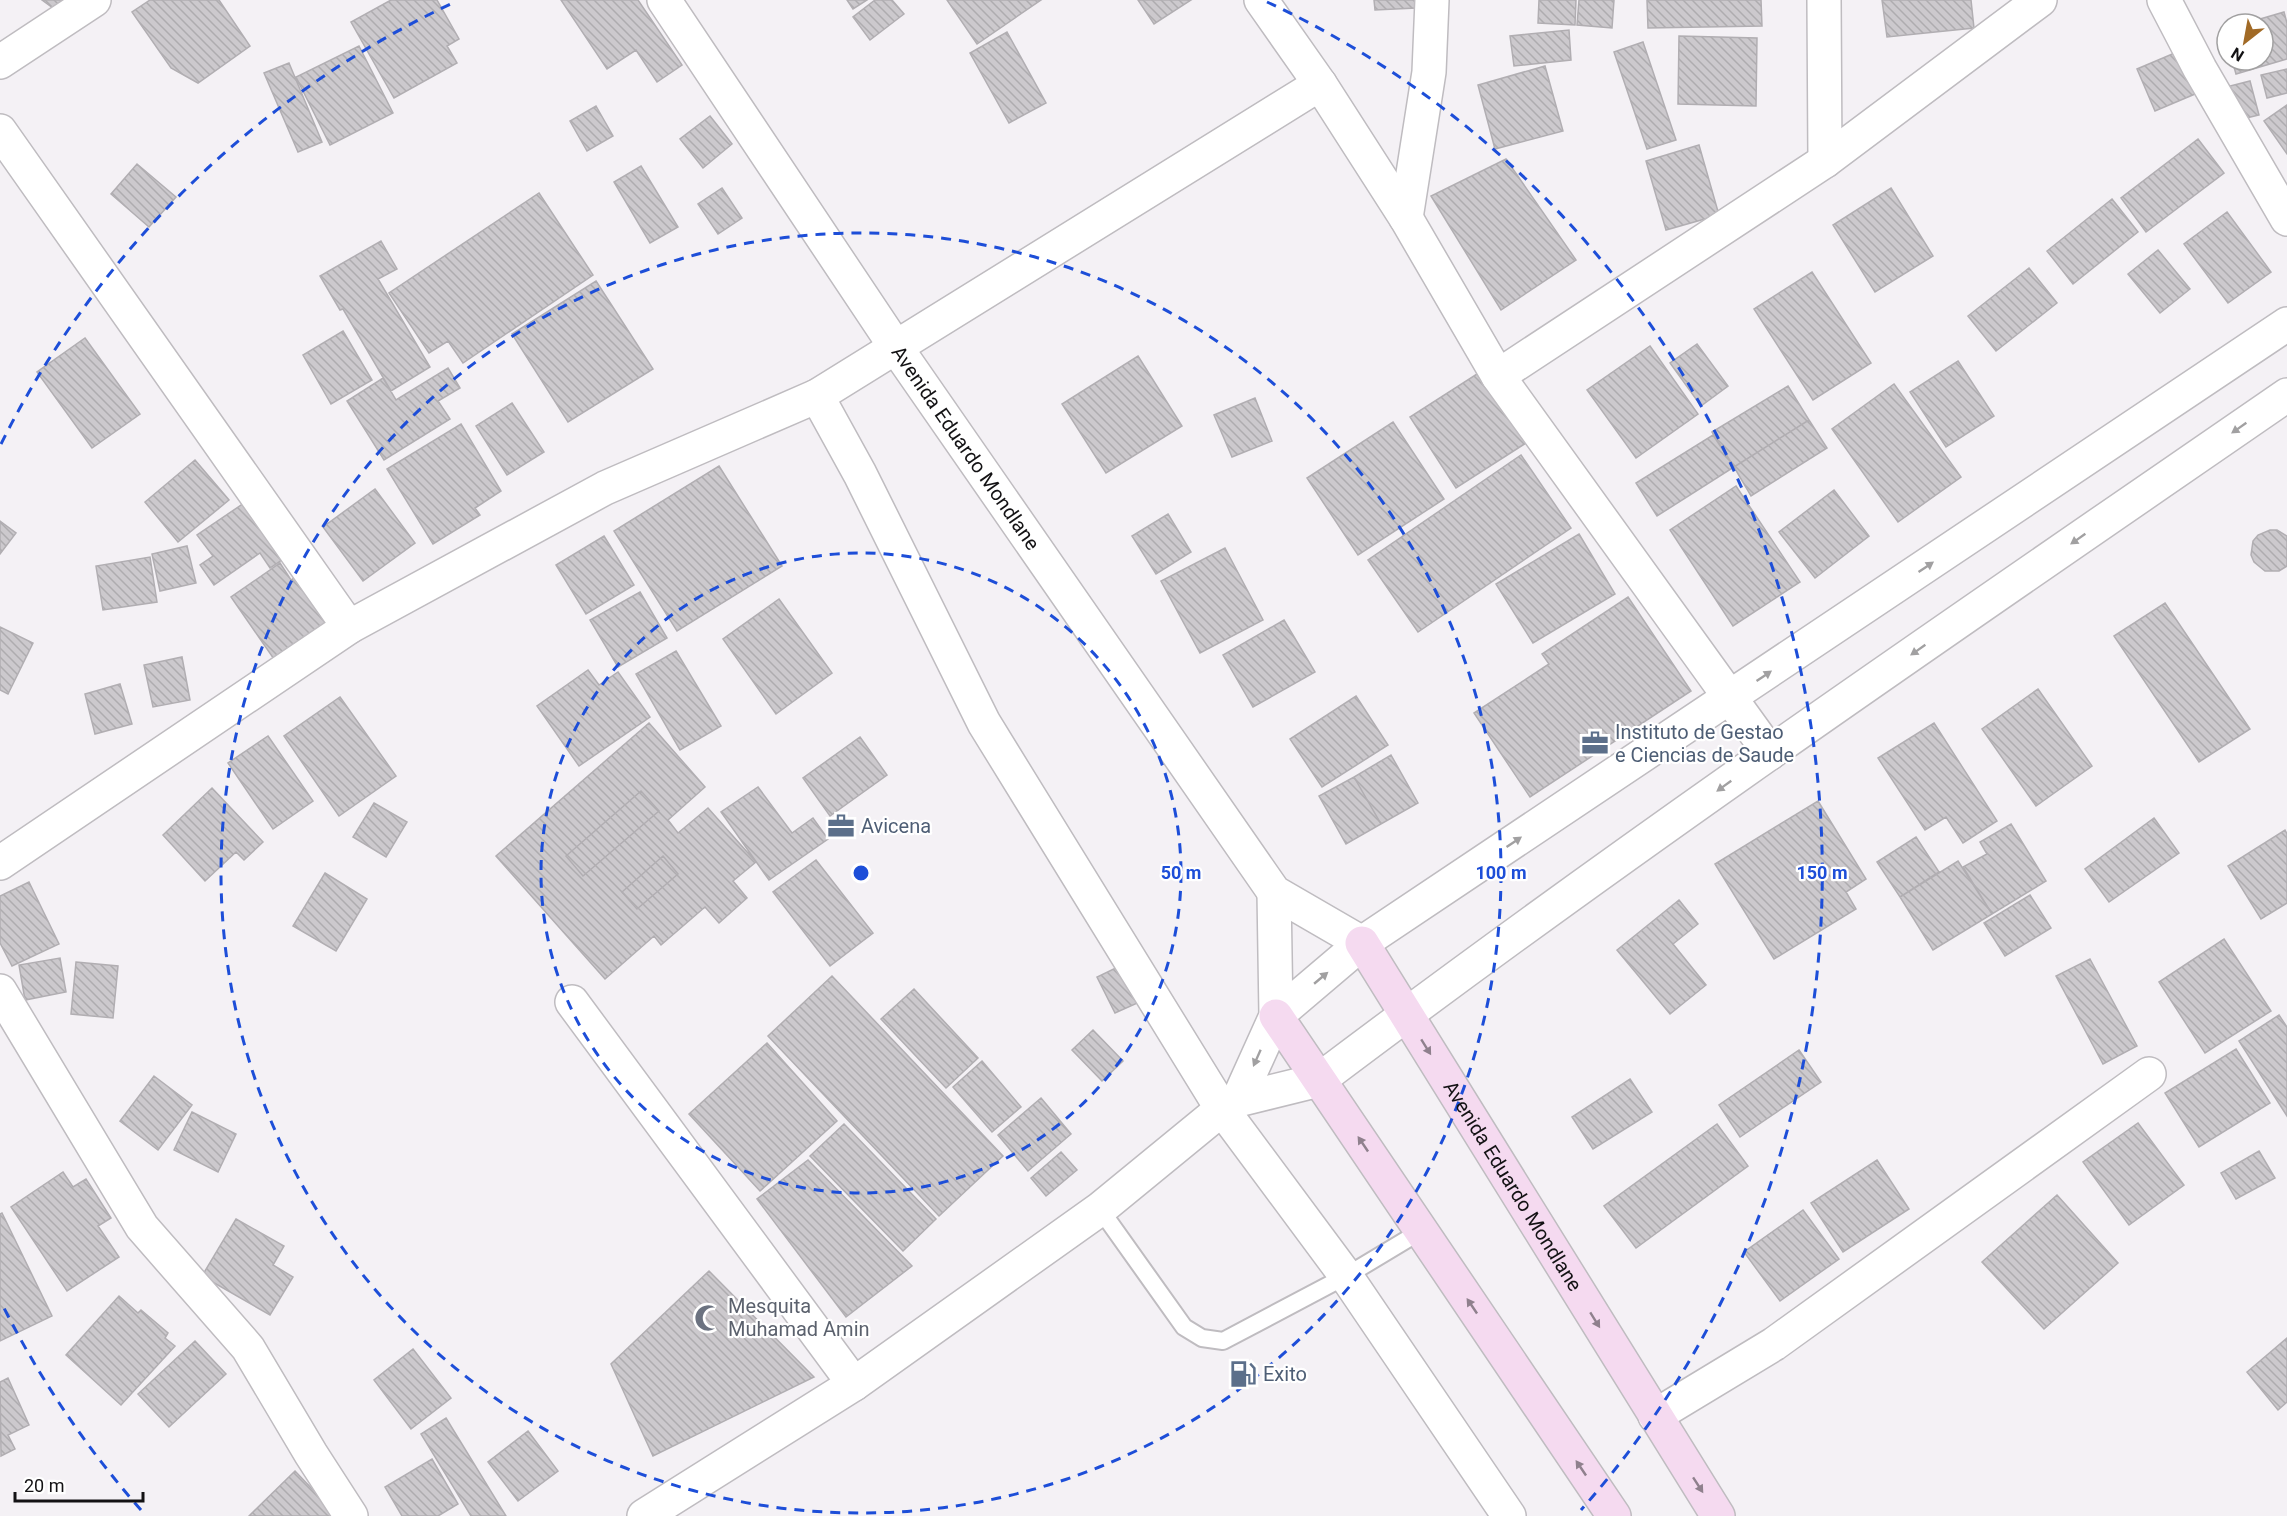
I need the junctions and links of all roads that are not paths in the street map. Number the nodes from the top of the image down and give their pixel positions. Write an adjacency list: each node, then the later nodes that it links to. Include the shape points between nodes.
1 (94, 0): 8 (street)
2 (664, 0): 15 (street, Avenida Eduardo Mondlane)
3 (1261, 0): 9 (street)
4 (1432, 0): 12 (street, via 1429,72)
5 (1824, 0): 11 (street)
6 (2040, 0): 11 (street)
7 (2164, 0): 13 (street)
8 (0, 62)
9 (1320, 84): 12 (street); 15 (street)
10 (0, 131): 19 (street)
11 (1825, 161): 16 (street)
12 (1406, 218): 16 (street)
13 (2287, 219)
14 (2287, 324): 20 (street, one-way to 14)
15 (895, 346): 18 (street); 23 (street, Avenida Eduardo Mondlane)
16 (1498, 376): 20 (street)
17 (2287, 395): 21 (street, one-way to 21)
18 (817, 396): 19 (street, via 605,488); 31 (street, via 984,723)
19 (349, 627): 22 (street)
20 (1730, 699): 21 (street); 24 (street, one-way to 20)
21 (1770, 753): 27 (street, one-way to 27)
22 (0, 863)
23 (1274, 892): 24 (street, Avenida Eduardo Mondlane); 28 (street)
24 (1362, 944): 27 (main road, Avenida Eduardo Mondlane); 28 (street, one-way to 24)
25 (0, 991): 37 (street, via 142,1227 248,1348)
26 (572, 1002): 35 (street)
27 (1405, 1014): 30 (street); 36 (main road, Avenida Eduardo Mondlane, one-way to 36)
28 (1276, 1016): 30 (main road); 31 (street, one-way to 31)
29 (2149, 1074): 36 (street, via 1774,1344)
30 (1319, 1080): 31 (street); 33 (main road, one-way to 30)
31 (1230, 1104): 32 (street); 34 (street)
32 (1100, 1209): 34 (lane, via 1184,1327 1202,1338 1223,1341); 35 (street)
33 (1421, 1231): 34 (lane); 40 (main road, one-way to 33)
34 (1346, 1276): 39 (street)
35 (854, 1384): 38 (street)
36 (1654, 1416): 41 (main road, Avenida Eduardo Mondlane, one-way to 41)
37 (351, 1516)
38 (644, 1516)
39 (1509, 1516)
40 (1614, 1516)
41 (1718, 1516)

